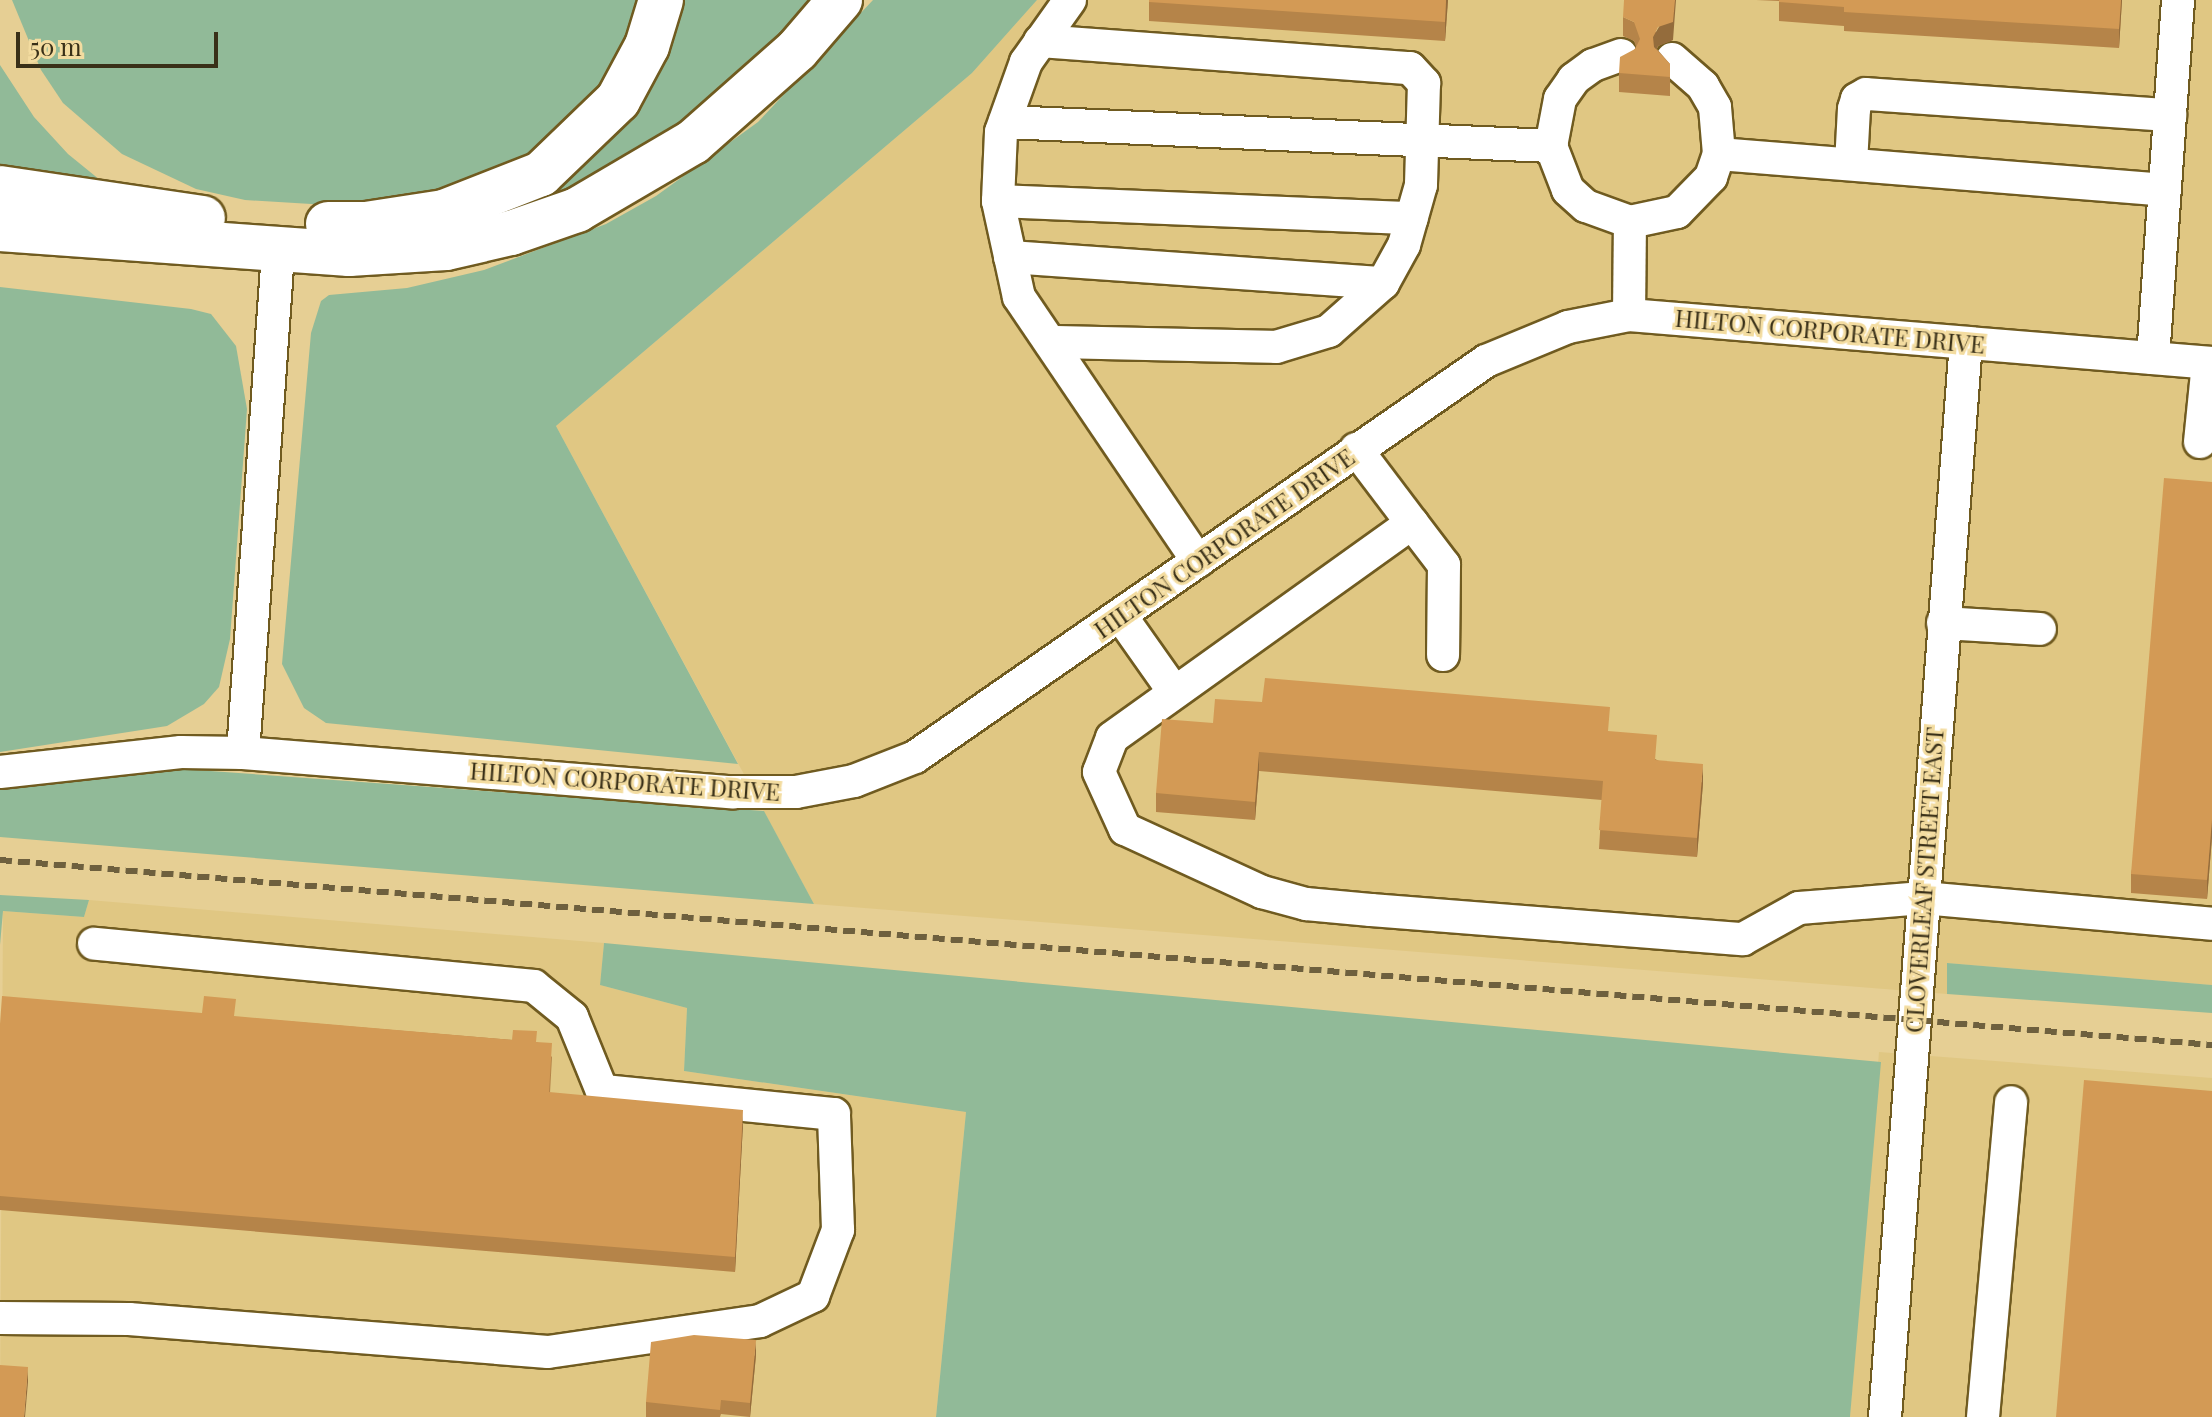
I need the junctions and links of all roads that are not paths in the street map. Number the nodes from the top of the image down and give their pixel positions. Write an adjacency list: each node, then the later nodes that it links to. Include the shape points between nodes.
1 (661, 0): 14 (highway, via 647,46 618,100 583,138 541,174 444,212 366,224 223,221)
2 (840, 0): 20 (highway, via 797,50 693,142 577,210 446,248)
3 (1070, 0): 5 (street)
4 (2178, 0): 8 (street)
5 (1040, 41): 9 (street, via 1026,62); 10 (street, via 1410,68 1424,83)
6 (1621, 55): 11 (street, via 1574,79 1560,99)
7 (1672, 59): 12 (street, via 1703,86 1715,107)
8 (2170, 115): 13 (street, via 1866,94 1854,109); 15 (street)
9 (1005, 122): 10 (street); 16 (street)
10 (1422, 140): 11 (street); 17 (street, via 1421,185)
11 (1551, 146): 18 (street, via 1568,190 1586,206)
12 (1719, 154): 13 (street); 18 (street, via 1711,177 1677,212)
13 (1851, 164): 15 (street)
14 (0, 188)
15 (2165, 190): 26 (street)
16 (998, 201): 17 (street); 21 (street)
17 (1412, 218): 22 (street)
18 (1630, 222): 23 (street)
19 (0, 229): 20 (highway)
20 (278, 252): 37 (street)
21 (1010, 257): 22 (street); 24 (street, via 1019,297)
22 (1383, 283): 24 (street, via 1329,331 1276,347)
23 (1629, 315): 25 (street, HILTON CORPORATE DRIVE); 29 (street, HILTON CORPORATE DRIVE, via 1523,342)
24 (1050, 342): 31 (street)
25 (1966, 343): 26 (street, HILTON CORPORATE DRIVE); 33 (street, CLOVERLEAF STREET EAST)
26 (2153, 358): 27 (street, HILTON CORPORATE DRIVE)
27 (2210, 363): 28 (street)
28 (2200, 442)
29 (1356, 449): 30 (street); 31 (street, HILTON CORPORATE DRIVE)
30 (1412, 523): 35 (street, via 1444,565); 36 (street)
31 (1198, 561): 32 (street, HILTON CORPORATE DRIVE)
32 (1120, 615): 36 (street); 37 (street, HILTON CORPORATE DRIVE, via 915,757 854,781 796,792 733,792)
33 (1943, 623): 34 (street); 39 (street, CLOVERLEAF STREET EAST)
34 (2040, 629)
35 (1443, 655)
36 (1173, 690): 39 (street, via 1112,738 1099,772 1125,829 1262,892 1306,904 1743,939 1799,908)
37 (243, 753): 38 (street, HILTON CORPORATE DRIVE, via 181,752)
38 (0, 772)
39 (1923, 898): 40 (street); 44 (street, CLOVERLEAF STREET EAST)
40 (2212, 924)
41 (94, 944): 43 (street, via 534,986 572,1017 602,1091 834,1114 838,1230 813,1296 760,1321 548,1352 129,1319)
42 (2011, 1102): 45 (street)
43 (0, 1318)
44 (1885, 1417)
45 (1983, 1417)

